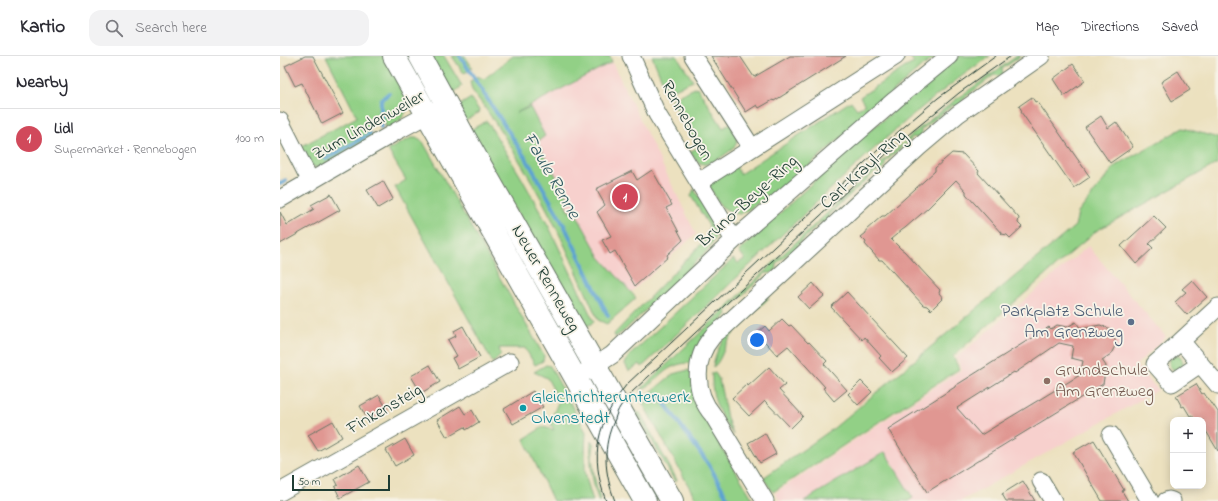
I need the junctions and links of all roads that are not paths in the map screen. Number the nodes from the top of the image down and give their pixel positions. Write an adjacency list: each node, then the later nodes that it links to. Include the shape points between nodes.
1 (394, 56): 9 (main road, Neuer Renneweg)
2 (420, 56): 8 (main road, Neuer Renneweg)
3 (631, 56): 13 (street, Rennebogen, via 657,114)
4 (693, 56): 11 (street)
5 (896, 56): 11 (street, Rennebogen)
6 (949, 56): 15 (street, Bruno-Beye-Ring)
7 (1041, 56): 28 (street, Carl-Krayl-Ring, via 958,114 919,147 724,327 709,369 708,382 713,415)
8 (447, 105): 9 (street, Zum Lindenweiler); 20 (main road, Neuer Renneweg)
9 (427, 116): 12 (street, Zum Lindenweiler); 21 (main road, Neuer Renneweg)
10 (280, 121): 12 (street, Zum Lindenweiler)
11 (752, 148): 13 (street, Rennebogen)
12 (311, 182): 14 (street, Zum Lindenweiler)
13 (699, 182): 15 (street, Rennebogen)
14 (280, 199)
15 (734, 240): 20 (street, Bruno-Beye-Ring, via 622,347)
16 (1218, 307): 17 (street)
17 (1181, 341): 19 (street); 19 (street, via 1155,364 1172,383)
18 (510, 362): 25 (street, Finkensteig)
19 (1200, 364): 22 (street)
20 (595, 366): 21 (street, Bruno-Beye-Ring); 27 (main road, Neuer Renneweg)
21 (575, 378): 26 (main road, Neuer Renneweg)
22 (1218, 385)
23 (1111, 436): 30 (street)
24 (1041, 481): 29 (street)
25 (280, 492)
26 (645, 501)
27 (672, 501)
28 (765, 501)
29 (1053, 501)
30 (1150, 501)
31 (1166, 501): 32 (street)
32 (1172, 501)

